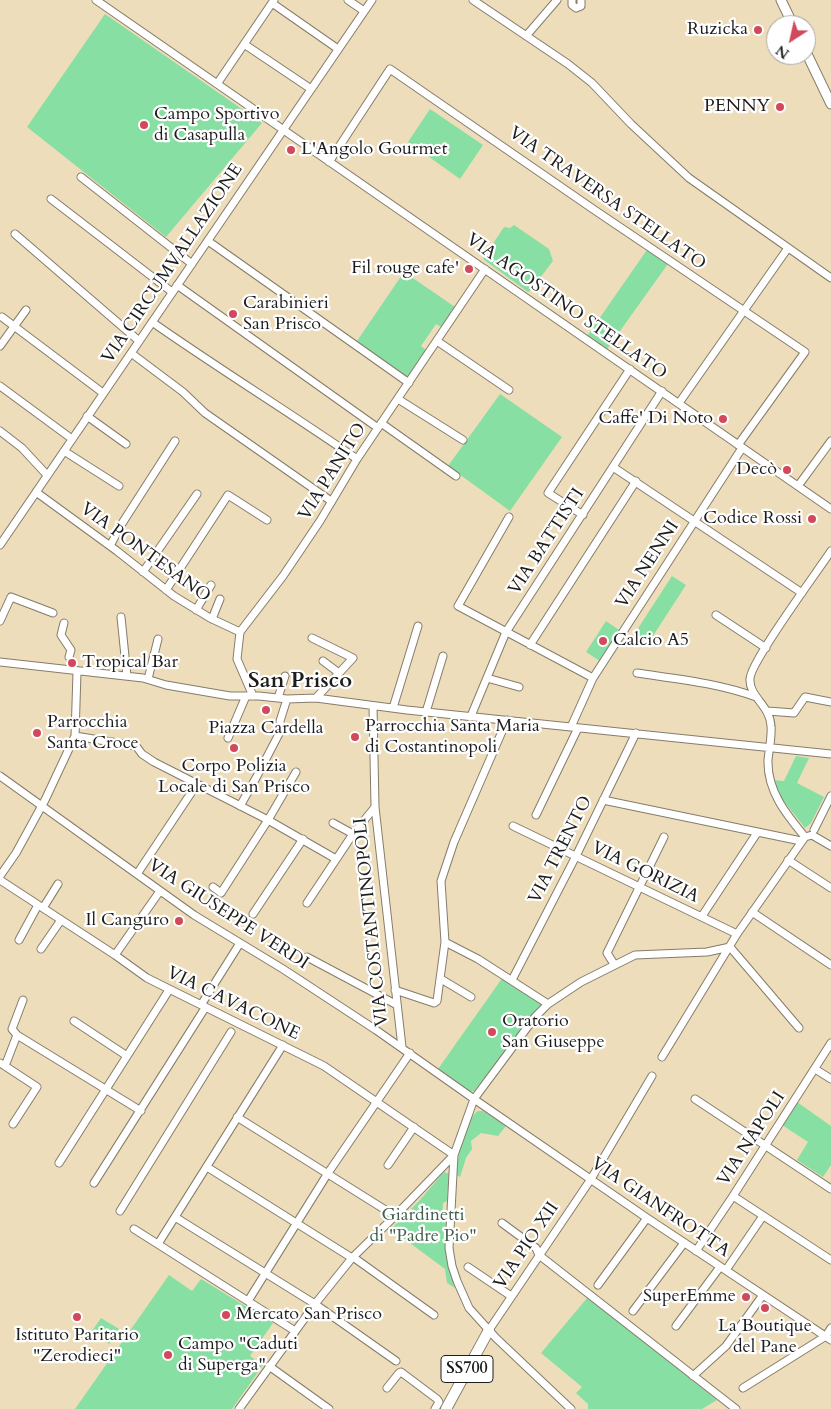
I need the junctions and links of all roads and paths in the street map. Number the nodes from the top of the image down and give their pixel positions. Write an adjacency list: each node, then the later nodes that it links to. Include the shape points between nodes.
1 (96, 0): 17 (street, VIA AGOSTINO STELLATO)
2 (348, 0): 11 (street)
3 (372, 0): 11 (street, VIA CIRCUMVALLAZIONE)
4 (474, 0): 13 (street)
5 (557, 0): 13 (street)
6 (590, 0): 10 (street)
7 (781, 0): 12 (main road)
8 (570, 1): 10 (street, via 576,8)
9 (273, 2): 14 (street); 15 (street)
10 (581, 2)
11 (364, 11): 15 (street, VIA CIRCUMVALLAZIONE)
12 (788, 15)
13 (526, 36): 26 (street, via 592,83 689,178)
14 (244, 44): 17 (street); 18 (street)
15 (338, 49): 18 (street, VIA CIRCUMVALLAZIONE)
16 (812, 65): 19 (main road)
17 (217, 84): 20 (street, VIA AGOSTINO STELLATO)
18 (311, 89): 20 (street, VIA CIRCUMVALLAZIONE)
19 (831, 104)
20 (283, 131): 21 (street, VIA AGOSTINO STELLATO); 25 (street, VIA CIRCUMVALLAZIONE)
21 (330, 162): 28 (street, VIA AGOSTINO STELLATO); 33 (street, VIA TRAVERSA STELLATO, via 390,69)
22 (81, 177): 27 (street)
23 (51, 199): 31 (street)
24 (15, 234): 37 (street)
25 (208, 241): 27 (street, VIA CIRCUMVALLAZIONE); 42 (street)
26 (788, 248): 29 (street); 33 (street)
27 (192, 264): 30 (street, VIA CIRCUMVALLAZIONE)
28 (485, 269): 38 (street, VIA PANITO); 41 (street, VIA AGOSTINO STELLATO)
29 (831, 278)
30 (177, 285): 31 (street, VIA CIRCUMVALLAZIONE); 50 (street)
31 (172, 292): 35 (street, VIA CIRCUMVALLAZIONE)
32 (26, 310): 36 (street)
33 (744, 312): 48 (street); 57 (street, VIA TRAVERSA STELLATO, via 805,352)
34 (2, 317): 36 (street)
35 (152, 322): 37 (street, VIA CIRCUMVALLAZIONE); 59 (street)
36 (15, 327): 39 (street); 46 (street)
37 (138, 341): 40 (street, VIA CIRCUMVALLAZIONE)
38 (437, 341): 42 (street, VIA PANITO); 44 (street)
39 (0, 346)
40 (130, 353): 46 (street, VIA CIRCUMVALLAZIONE); 68 (street, via 193,400 205,413)
41 (630, 369): 45 (street, VIA AGOSTINO STELLATO); 70 (street, via 548,494)
42 (409, 383): 47 (street, VIA PANITO)
43 (0, 386): 52 (street)
44 (509, 390)
45 (662, 391): 48 (street, VIA AGOSTINO STELLATO); 60 (street, VIA BATTISTI)
46 (103, 393): 49 (street, VIA CIRCUMVALLAZIONE)
47 (398, 399): 50 (street, VIA PANITO); 53 (street)
48 (679, 403): 57 (street, VIA AGOSTINO STELLATO)
49 (87, 416): 52 (street, VIA CIRCUMVALLAZIONE); 56 (street)
50 (380, 426): 59 (street, VIA PANITO); 62 (street)
51 (0, 432): 61 (street, via 22,448)
52 (72, 439): 58 (street, VIA CIRCUMVALLAZIONE)
53 (463, 440)
54 (175, 441): 75 (street)
55 (831, 441): 65 (street)
56 (126, 444)
57 (740, 447): 65 (street, VIA AGOSTINO STELLATO); 73 (street, VIA NENNI)
58 (64, 451): 61 (street, VIA CIRCUMVALLAZIONE); 64 (street)
59 (357, 459): 68 (street, VIA PANITO)
60 (613, 467): 63 (street); 70 (street, VIA BATTISTI)
61 (47, 475): 66 (street, VIA CIRCUMVALLAZIONE)
62 (456, 476)
63 (636, 481): 73 (street); 94 (street)
64 (119, 486)
65 (798, 486): 69 (street, VIA AGOSTINO STELLATO)
66 (36, 492): 74 (street, VIA CIRCUMVALLAZIONE); 75 (street, VIA PONTESANO)
67 (197, 494): 77 (street)
68 (331, 501): 90 (street, VIA PANITO, via 283,576)
69 (831, 509)
70 (583, 515): 91 (street, VIA BATTISTI)
71 (509, 517): 91 (street, via 458,606)
72 (266, 520): 79 (street, via 228,495)
73 (695, 521): 80 (street); 106 (street, VIA NENNI)
74 (0, 545)
75 (110, 546): 77 (street, VIA PONTESANO)
76 (831, 551): 80 (street)
77 (143, 572): 79 (street, VIA PONTESANO)
78 (210, 585): 82 (street)
79 (166, 590): 82 (street, VIA PONTESANO)
80 (802, 593): 95 (street)
81 (220, 599): 86 (street)
82 (196, 610): 86 (street, VIA PONTESANO)
83 (53, 613): 87 (street, via 11,597)
84 (716, 615): 95 (street)
85 (121, 616): 103 (street)
86 (212, 619): 90 (street, VIA PONTESANO)
87 (0, 620)
88 (64, 623): 97 (street, via 61,635 71,650)
89 (418, 626): 116 (street)
90 (240, 632): 109 (street, via 237,659)
91 (506, 632): 94 (street); 105 (street, VIA BATTISTI)
92 (312, 638): 101 (street, via 352,658)
93 (158, 639): 107 (street)
94 (530, 646): 106 (street)
95 (766, 648): 110 (street, via 750,675)
96 (443, 656): 118 (street)
97 (69, 657)
98 (322, 661): 101 (street)
99 (0, 662): 100 (street)
100 (77, 672): 103 (street); 123 (street)
101 (339, 673): 112 (street)
102 (637, 673): 110 (street, via 694,681)
103 (127, 676): 107 (street)
104 (285, 676): 111 (street)
105 (487, 678): 108 (street); 119 (street, VIA BATTISTI)
106 (594, 678): 121 (street, VIA NENNI)
107 (148, 679): 109 (street, via 216,695)
108 (519, 687)
109 (250, 696): 111 (street); 124 (street)
110 (757, 697): 117 (street)
111 (278, 698): 113 (street)
112 (316, 698): 113 (street); 115 (street)
113 (287, 699): 133 (street, via 280,721 281,730)
114 (831, 702): 117 (street, via 805,697 794,712)
115 (373, 706): 116 (street); 134 (street, VIA COSTANTINOPOLI)
116 (393, 708): 118 (street)
117 (768, 711): 125 (street)
118 (426, 712): 119 (street)
119 (471, 716): 120 (street)
120 (507, 720): 121 (street); 165 (street, via 442,877)
121 (574, 727): 122 (street); 135 (street, VIA NENNI)
122 (635, 733): 125 (street); 131 (street, VIA TRENTO)
123 (75, 736): 129 (street, via 136,746 154,762); 132 (street)
124 (228, 738)
125 (770, 746): 126 (street); 144 (street, via 771,788)
126 (831, 754)
127 (296, 772): 136 (street)
128 (0, 776): 132 (street, VIA GIUSEPPE VERDI)
129 (197, 784): 133 (street); 150 (street)
130 (831, 796): 139 (street)
131 (603, 800): 140 (street); 146 (street, VIA TRENTO)
132 (41, 806): 149 (street, via 16,853); 150 (street, VIA GIUSEPPE VERDI)
133 (240, 806): 136 (street)
134 (375, 808): 141 (street); 176 (street, VIA COSTANTINOPOLI)
135 (536, 815)
136 (268, 820): 143 (street); 154 (street, via 221,892)
137 (333, 823): 141 (street)
138 (513, 826): 146 (street, VIA GORIZIA)
139 (814, 830)
140 (756, 833): 144 (street); 161 (street)
141 (354, 834): 147 (street)
142 (664, 837): 153 (street)
143 (303, 839): 147 (street); 160 (street)
144 (803, 839): 145 (street, via 812,835); 148 (street)
145 (831, 846)
146 (576, 856): 153 (street, VIA GORIZIA); 174 (street, VIA TRENTO)
147 (336, 859): 157 (street)
148 (788, 860): 155 (street); 159 (street)
149 (3, 867): 151 (street)
150 (137, 874): 156 (street, VIA GIUSEPPE VERDI)
151 (0, 878): 158 (street, VIA CAVACONE)
152 (58, 884): 158 (street)
153 (640, 886): 161 (street, VIA GORIZIA); 171 (street, via 607,953)
154 (213, 887)
155 (831, 888)
156 (160, 890): 166 (street, VIA GIUSEPPE VERDI); 169 (street)
157 (307, 903)
158 (41, 907): 162 (street, VIA CAVACONE); 164 (street)
159 (752, 912): 163 (street); 172 (street)
160 (253, 914)
161 (702, 916): 163 (street, VIA GORIZIA)
162 (60, 920): 168 (street); 169 (street, VIA CAVACONE)
163 (738, 934): 167 (street)
164 (19, 940)
165 (445, 942): 173 (street); 174 (street)
166 (240, 943): 181 (street); 188 (street, VIA GIUSEPPE VERDI)
167 (730, 947): 171 (street, via 708,952 635,955); 183 (street); 191 (street)
168 (41, 949)
169 (114, 955): 175 (street, VIA CAVACONE)
170 (307, 957): 180 (street)
171 (614, 964): 179 (street)
172 (831, 965)
173 (441, 979): 176 (street, via 436,1003); 177 (street)
174 (512, 980): 179 (street)
175 (169, 990): 181 (street, VIA CAVACONE); 190 (street)
176 (396, 990): 180 (street, VIA COSTANTINOPOLI)
177 (471, 997)
178 (23, 1000): 185 (street, via 12,1029)
179 (548, 1004): 197 (street)
180 (397, 1005): 188 (street, VIA COSTANTINOPOLI)
181 (203, 1006): 187 (street, VIA CAVACONE); 200 (street)
182 (74, 1021): 190 (street)
183 (799, 1028)
184 (231, 1032): 214 (street)
185 (17, 1035): 192 (street); 196 (street)
186 (831, 1043): 193 (street, VIA NAPOLI)
187 (282, 1045): 199 (street, VIA CAVACONE, via 324,1066); 201 (street)
188 (402, 1047): 189 (street, VIA COSTANTINOPOLI)
189 (410, 1053): 197 (street, VIA COSTANTINOPOLI); 199 (street)
190 (127, 1056): 196 (street)
191 (662, 1057)
192 (2, 1064): 202 (street, via 37,1087)
193 (815, 1068): 195 (street); 204 (street, VIA NAPOLI)
194 (652, 1076): 210 (street, VIA PIO XII)
195 (831, 1079)
196 (106, 1090): 200 (street); 206 (street)
197 (474, 1099): 205 (street); 210 (street, VIA GIANFROTTA)
198 (695, 1099): 204 (street)
199 (376, 1101): 203 (street, VIA CAVACONE); 209 (street)
200 (141, 1111): 211 (street)
201 (237, 1117): 208 (street); 209 (street)
202 (13, 1124)
203 (414, 1127): 205 (street, VIA CAVACONE); 207 (street)
204 (766, 1146): 212 (street); 213 (street, VIA NAPOLI)
205 (454, 1155): 215 (street); 240 (street, via 449,1248 452,1266 469,1308)
206 (59, 1163)
207 (388, 1165)
208 (207, 1167): 217 (street); 220 (street)
209 (328, 1173): 215 (street); 220 (street)
210 (591, 1179): 218 (street, VIA GIANFROTTA); 225 (street, VIA PIO XII)
211 (94, 1183)
212 (831, 1189)
213 (733, 1196): 216 (street); 224 (street, VIA NAPOLI)
214 (120, 1211)
215 (395, 1216): 226 (street)
216 (763, 1216): 227 (street); 229 (street)
217 (174, 1217): 223 (street); 230 (street)
218 (647, 1218): 222 (street, VIA GIANFROTTA); 231 (street)
219 (502, 1223): 225 (street, via 536,1248)
220 (297, 1225): 226 (street); 230 (street)
221 (134, 1229): 223 (street)
222 (684, 1243): 224 (street, VIA GIANFROTTA); 236 (street)
223 (158, 1244): 234 (street)
224 (696, 1251): 229 (street, VIA GIANFROTTA)
225 (539, 1254): 233 (street, VIA PIO XII); 245 (street)
226 (352, 1257): 235 (street); 237 (street)
227 (831, 1260)
228 (468, 1267): 233 (street)
229 (723, 1269): 232 (street, VIA GIANFROTTA); 238 (street)
230 (265, 1273): 234 (street); 235 (street)
231 (598, 1285)
232 (763, 1295): 242 (street, VIA GIANFROTTA); 245 (street, via 726,1346)
233 (511, 1296): 240 (street, VIA PIO XII)
234 (248, 1301): 241 (street)
235 (314, 1304): 241 (street); 243 (street)
236 (633, 1310)
237 (434, 1315)
238 (676, 1326)
239 (831, 1328): 242 (street)
240 (489, 1330): 251 (highway, SS700); 252 (street)
241 (295, 1331): 244 (street)
242 (828, 1338): 247 (street)
243 (396, 1361)
244 (269, 1366): 248 (street); 249 (street)
245 (693, 1376): 253 (street)
246 (387, 1388): 250 (street, via 401,1372 437,1398)
247 (743, 1388)
248 (238, 1409)
249 (329, 1409)
250 (436, 1409)
251 (446, 1409)
252 (571, 1409)
253 (736, 1409)

